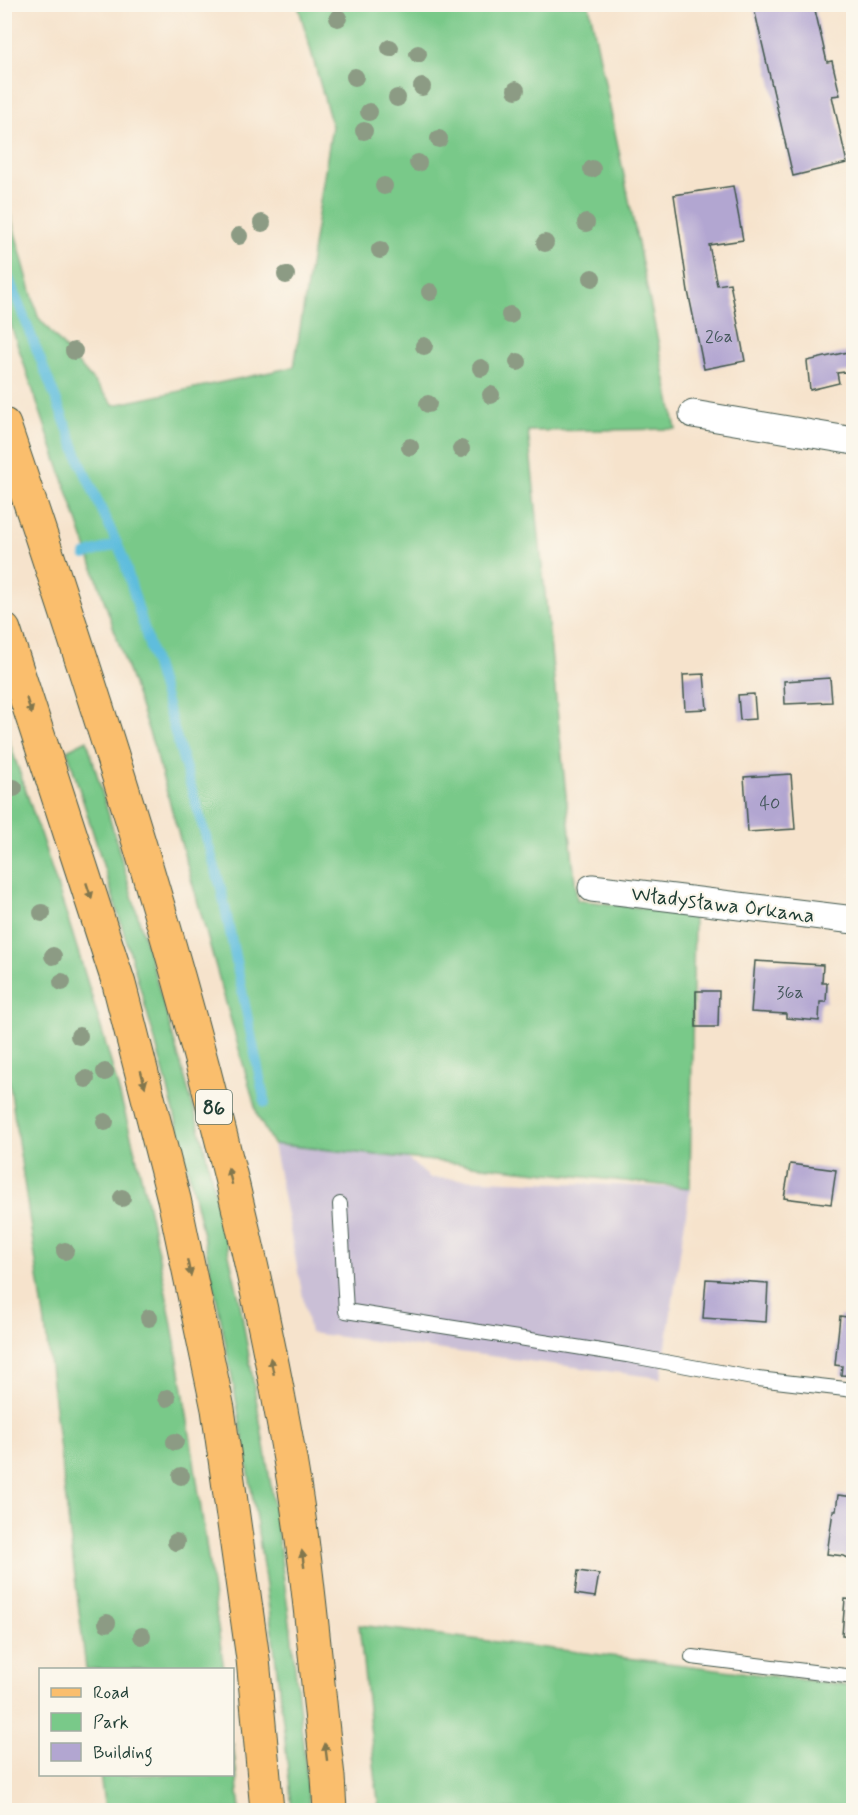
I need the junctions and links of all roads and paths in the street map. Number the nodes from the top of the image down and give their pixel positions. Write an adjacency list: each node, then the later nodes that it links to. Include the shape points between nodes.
1 (693, 414): 3 (street)
2 (4, 425): 12 (main road, 86, one-way to 2, via 287,1439 246,1240 195,1031 125,788)
3 (854, 441)
4 (4, 630): 11 (main road, one-way to 11, via 119,984 174,1199 218,1409 253,1659)
5 (592, 888): 6 (street, Władysława Orkana)
6 (854, 920)
7 (340, 1204): 8 (lane, via 346,1311 758,1379)
8 (854, 1390)
9 (692, 1658): 10 (lane)
10 (854, 1677)
11 (267, 1810)
12 (330, 1810)

